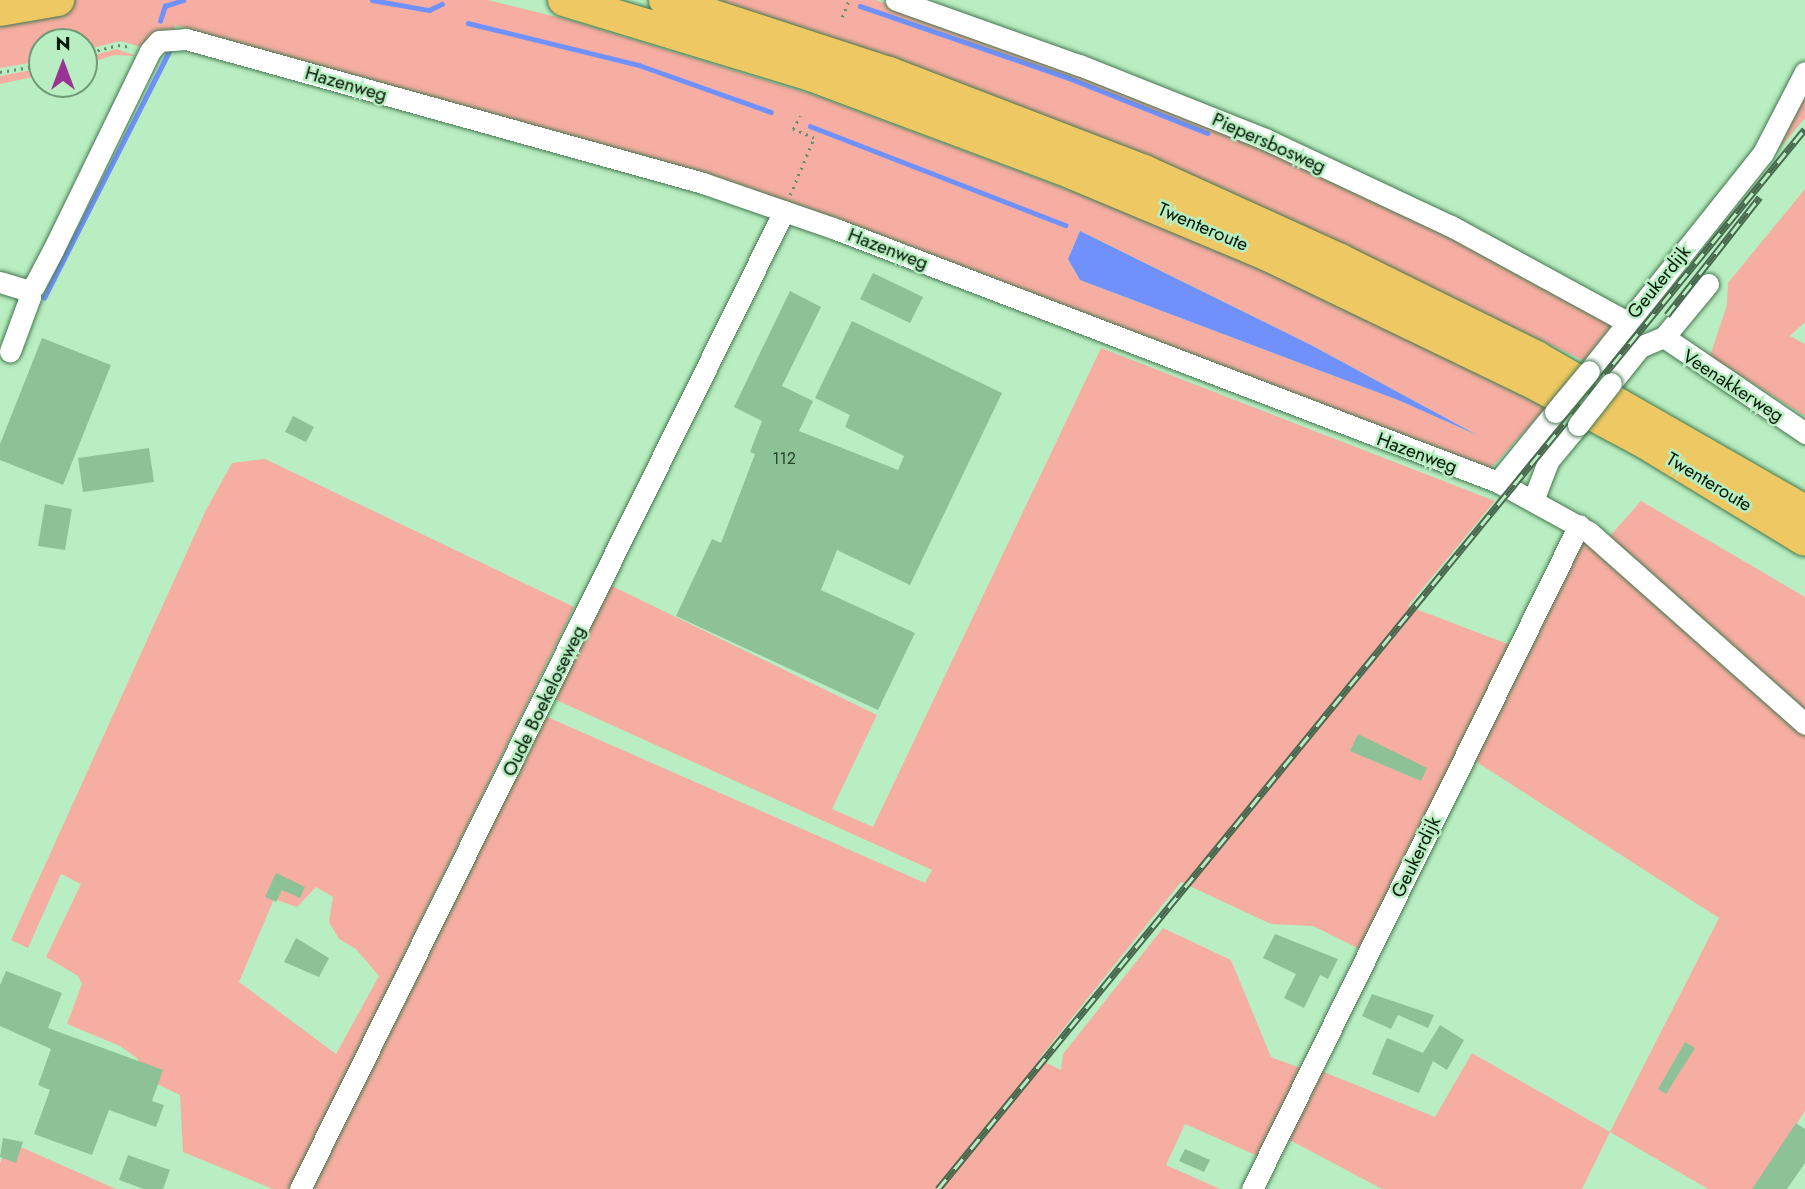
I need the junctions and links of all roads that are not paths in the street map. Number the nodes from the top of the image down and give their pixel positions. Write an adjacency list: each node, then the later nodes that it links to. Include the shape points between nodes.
1 (58, 0): 6 (highway)
2 (542, 0): 7 (highway)
3 (564, 0): 7 (highway, Twenteroute)
4 (666, 0): 19 (highway, Twenteroute, via 912,81 1144,171 1340,260 1536,357)
5 (896, 0): 13 (street, Piepersbosweg, via 1079,65 1265,139 1451,226)
6 (0, 10)
7 (601, 10): 21 (highway, Twenteroute, via 811,75 928,117 1268,254 1526,379 1644,443)
8 (1805, 72): 13 (street, Geukerdijk, via 1763,153)
9 (784, 211): 12 (street, Hazenweg, via 703,183 186,38 159,41 148,55 47,262 34,286); 17 (street, Hazenweg); 23 (street, Oude Boekeloseweg)
10 (0, 282): 12 (street)
11 (1708, 284): 14 (street, Geukerdijk)
12 (26, 290): 15 (street, via 30,298)
13 (1627, 321): 17 (street, Geukerdijk, bridge)
14 (1664, 337): 16 (street, Veenakkerweg); 18 (street, Geukerdijk, bridge, via 1640,347 1548,461)
15 (10, 351)
16 (1805, 433)
17 (1498, 482): 18 (street, Hazenweg)
18 (1534, 498): 20 (street, Hazenweg)
19 (1805, 511)
20 (1579, 525): 22 (street, Hazenweg); 24 (street, Geukerdijk)
21 (1805, 540)
22 (1805, 724)
23 (300, 1189)
24 (1252, 1189)

